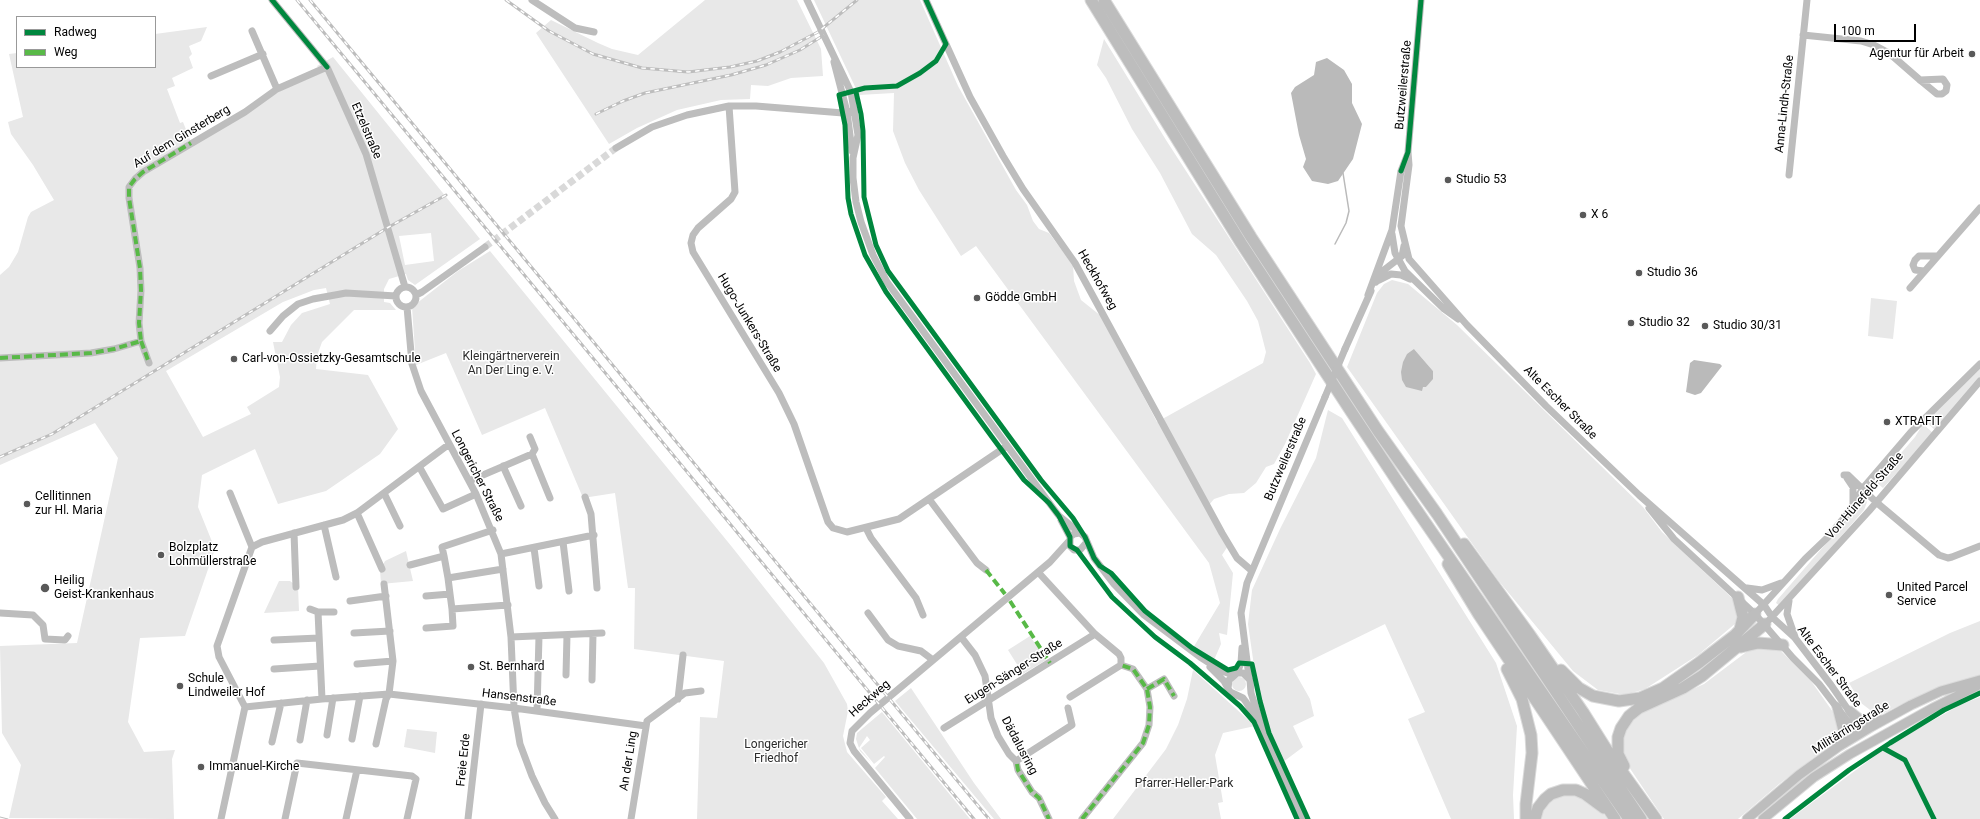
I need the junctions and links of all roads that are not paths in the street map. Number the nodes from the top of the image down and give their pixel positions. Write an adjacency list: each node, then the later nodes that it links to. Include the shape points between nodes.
1 (272, 0): 14 (street, Etzelstraße)
2 (807, 0): 13 (street)
3 (926, 0): 91 (street, Heckhofweg, via 970,97 1002,156 1075,263 1222,533 1237,558)
4 (1091, 0): 76 (highway, via 1241,243 1403,490)
5 (1104, 0): 66 (highway, via 1251,238 1378,431)
6 (1421, 0): 22 (street, Butzweilerstraße)
7 (1807, 0): 11 (street, Anna-Lindh-Straße)
8 (536, 1): 10 (street, via 575,28)
9 (252, 31): 12 (street, via 258,49)
10 (594, 32)
11 (1803, 35): 16 (street, via 1861,41 1874,45 1889,53); 24 (street, Anna-Lindh-Straße)
12 (263, 54): 15 (street); 17 (street)
13 (832, 54): 19 (street, via 845,76); 20 (street)
14 (327, 67): 17 (street, Auf dem Ginsterberg); 34 (street, Etzelstraße, via 366,154)
15 (211, 76)
16 (1920, 80)
17 (277, 89): 42 (street, Auf dem Ginsterberg, via 245,112 143,172 129,186 140,268)
18 (729, 106): 20 (street); 21 (street, via 687,114 652,127); 70 (street, Hugo-Junkers-Straße, via 735,192 731,199 693,235 693,252 779,393 794,424 828,522 840,532)
19 (855, 111): 20 (street); 23 (street, via 858,135)
20 (847, 112): 23 (street)
21 (616, 148)
22 (1408, 152): 26 (street, Butzweilerstraße, via 1401,170); 29 (street, Butzweilerstraße, via 1409,165 1401,226 1404,245)
23 (853, 158): 49 (street, via 858,210 878,266 889,285)
24 (1789, 175)
25 (1980, 208): 28 (street)
26 (1392, 230): 29 (street, Alte Escher Straße); 30 (street, Butzweilerstraße)
27 (485, 247): 36 (street)
28 (1937, 256): 31 (street); 31 (street, via 1919,256 1915,260 1914,268)
29 (1401, 257): 30 (street, via 1386,259); 32 (street, Butzweilerstraße, via 1384,270); 33 (street, Alte Escher Straße, via 1405,271); 40 (street, Alte Escher Straße)
30 (1380, 265): 37 (street, Butzweilerstraße)
31 (1924, 271): 35 (street)
32 (1376, 282): 33 (street, via 1384,276 1395,274); 37 (street, Butzweilerstraße)
33 (1416, 283): 40 (street, Alte Escher Straße, via 1444,309)
34 (405, 287): 36 (street, via 412,289); 38 (street, via 398,291)
35 (1910, 288)
36 (416, 295): 39 (street, via 415,302)
37 (1368, 295): 91 (street, Butzweilerstraße, bridge)
38 (396, 296): 39 (street, via 398,304); 41 (street, via 346,293 313,299 298,304 283,316)
39 (407, 308): 48 (street, Longericher Straße, via 416,378)
40 (1467, 325): 58 (street, Alte Escher Straße, via 1546,406)
41 (270, 332)
42 (141, 340): 43 (street, via 91,353); 44 (street)
43 (0, 358)
44 (149, 363)
45 (1980, 364): 54 (street, Von-Hünefeld-Straße, via 1918,425)
46 (1980, 381): 62 (street, Von-Hünefeld-Straße)
47 (530, 437): 50 (street, via 535,449)
48 (448, 445): 52 (street); 53 (street, Longericher Straße)
49 (1007, 446): 61 (street, Hugo-Junkers-Straße); 67 (street)
50 (532, 454): 51 (street); 60 (street)
51 (503, 466): 53 (street); 64 (street)
52 (420, 468): 56 (street); 57 (street, via 443,510)
53 (469, 481): 57 (street, Longericher Straße)
54 (1863, 488): 62 (street); 63 (street, Von-Hünefeld-Straße); 63 (street, Von-Hünefeld-Straße, via 1844,475 1853,487)
55 (230, 493): 80 (street)
56 (384, 493): 65 (street); 69 (street)
57 (476, 494): 71 (street, Longericher Straße)
58 (1639, 495): 101 (street, Alte Escher Straße); 101 (street, Alte Escher Straße, via 1674,540)
59 (585, 497): 74 (street)
60 (550, 498)
61 (929, 500): 70 (street, Hugo-Junkers-Straße, via 899,519); 90 (street, via 977,563)
62 (1876, 502): 79 (street, via 1939,555 1948,558); 105 (street, Von-Hünefeld-Straße)
63 (1853, 504): 94 (street, Von-Hünefeld-Straße, via 1828,537)
64 (521, 506)
65 (357, 513): 68 (street); 88 (street)
66 (1437, 514): 127 (highway, via 1481,565); 186 (highway)
67 (1060, 516): 73 (street); 75 (street)
68 (324, 525): 72 (street); 93 (street)
69 (400, 526)
70 (866, 528): 116 (street, via 870,538 916,598)
71 (492, 530): 83 (street, Longericher Straße); 84 (street, via 442,547)
72 (294, 533): 80 (street); 98 (street)
73 (1079, 533): 75 (street); 78 (street, via 1085,538)
74 (594, 535): 77 (street); 99 (street)
75 (1069, 539): 82 (street, via 1070,546); 86 (street, Heckweg)
76 (1439, 540): 117 (highway, via 1448,566); 206 (highway)
77 (563, 542): 81 (street); 100 (street)
78 (1086, 543): 82 (street); 85 (street)
79 (1980, 546)
80 (252, 547): 168 (street, via 217,646 219,657)
81 (534, 548): 83 (street); 97 (street)
82 (1077, 550): 85 (street); 86 (street, Heckweg)
83 (501, 554): 89 (street, Longericher Straße)
84 (444, 556): 87 (street); 95 (street)
85 (1094, 558): 139 (street, via 1114,584 1144,615)
86 (1050, 562): 92 (street, Heckweg)
87 (410, 565)
88 (382, 569)
89 (503, 569): 95 (street); 107 (street, Longericher Straße)
90 (986, 570)
91 (1251, 570): 130 (street, Butzweilerstraße, via 1241,613)
92 (1038, 572): 125 (street); 132 (street, Heckweg)
93 (336, 577)
94 (1789, 577): 101 (street, via 1766,590); 108 (street, Von-Hünefeld-Straße)
95 (448, 578): 102 (street)
96 (384, 584): 103 (street)
97 (539, 586)
98 (296, 587)
99 (597, 588)
100 (569, 591)
101 (1740, 592): 108 (street, Alte Escher Straße); 115 (street, Alte Escher Straße); 120 (highway, via 1743,617)
102 (450, 594): 104 (street); 110 (street)
103 (386, 596): 106 (street); 121 (street)
104 (426, 596)
105 (1790, 599): 118 (street, Von-Hünefeld-Straße); 134 (street, via 1787,614)
106 (350, 601)
107 (508, 605): 110 (street); 131 (street, Longericher Straße)
108 (1764, 605): 115 (street, Von-Hünefeld-Straße); 118 (street, Alte Escher Straße)
109 (310, 609): 111 (street)
110 (452, 609): 119 (street, via 454,630)
111 (318, 612): 112 (street); 133 (street)
112 (334, 612)
113 (0, 613): 128 (street, via 33,615 44,625 45,639 65,640)
114 (868, 613): 140 (street, via 888,640 898,646 921,651)
115 (1755, 614): 118 (street, Alte Escher Straße); 120 (highway)
116 (923, 615)
117 (1479, 615): 203 (highway, via 1515,683 1528,718 1532,753); 205 (highway)
118 (1768, 621): 134 (street, Alte Escher Straße); 136 (street, Alte Escher Straße); 137 (highway)
119 (426, 628)
120 (1740, 630): 127 (highway, via 1664,688 1640,698 1619,701 1598,697 1579,688)
121 (390, 631): 122 (street); 141 (street)
122 (354, 633)
123 (602, 633): 124 (street)
124 (593, 634): 126 (street); 149 (street)
125 (1096, 634): 143 (street, via 1119,654); 164 (street, Eugen-Sänger-Straße)
126 (567, 635): 129 (street); 147 (street)
127 (1530, 635): 190 (highway, via 1610,755)
128 (68, 636)
129 (539, 636): 131 (street); 172 (street)
130 (1243, 636): 146 (street, Butzweilerstraße, via 1241,663); 148 (street, Butzweilerstraße)
131 (511, 637): 170 (street, Longericher Straße)
132 (961, 637): 140 (street, Heckweg); 164 (street, Dädalusring, via 975,655 985,676)
133 (319, 638): 135 (street); 144 (street)
134 (1795, 638): 173 (street, Alte Escher Straße)
135 (274, 640)
136 (1783, 645): 137 (highway, via 1758,643); 169 (street, Alte Escher Straße)
137 (1738, 647): 190 (highway, via 1693,682 1640,708 1625,720 1618,737 1618,754)
138 (682, 655): 163 (street)
139 (1200, 657): 146 (street, via 1222,671); 153 (street)
140 (933, 660): 199 (street, Heckweg, via 857,724 850,737 854,751)
141 (393, 661): 142 (street); 156 (street)
142 (357, 664)
143 (1121, 664): 154 (street, via 1132,669); 160 (street)
144 (320, 666): 145 (street); 162 (street)
145 (274, 670)
146 (1235, 674): 148 (street, via 1243,673); 153 (street, via 1229,680)
147 (566, 675)
148 (1248, 677): 152 (street)
149 (592, 680)
150 (1980, 680): 174 (main road, Militärringstraße, via 1942,691)
151 (1980, 684): 183 (main road, Militärringstraße)
152 (1251, 686): 159 (street, via 1246,694); 177 (street)
153 (1228, 688): 159 (street)
154 (1147, 689): 158 (street, via 1164,679); 201 (street, via 1150,713 1143,743)
155 (701, 692): 163 (street, An der Ling, via 685,693)
156 (388, 694): 157 (street, Hansenstraße); 167 (street, Hansenstraße); 184 (street)
157 (360, 696): 161 (street, Hansenstraße); 180 (street)
158 (1174, 696)
159 (1238, 696): 177 (street, via 1246,702)
160 (1070, 697)
161 (333, 698): 162 (street, Hansenstraße); 178 (street)
162 (322, 699): 165 (street, Hansenstraße)
163 (678, 699): 175 (street, An der Ling, via 647,721)
164 (989, 699): 176 (street, Eugen-Sänger-Straße); 188 (street, Dädalusring, via 991,718 998,736)
165 (307, 700): 166 (street, Hansenstraße); 181 (street)
166 (281, 703): 168 (street, Hansenstraße); 182 (street)
167 (481, 704): 170 (street, Hansenstraße); 195 (street, Freie Erde)
168 (245, 707): 191 (street)
169 (1838, 707): 179 (street, Alte Escher Straße); 185 (main road, via 1843,731)
170 (514, 708): 172 (street, Hansenstraße); 197 (street, Longericher Straße, via 520,744 545,803)
171 (1068, 708): 188 (street, via 1072,725)
172 (537, 711): 175 (street, Hansenstraße)
173 (1850, 711): 174 (main road, via 1862,720); 179 (street, Alte Escher Straße, via 1858,724)
174 (1883, 720): 179 (main road, Militärringstraße)
175 (646, 726): 198 (street, An der Ling)
176 (944, 728)
177 (1263, 730): 202 (street)
178 (327, 735)
179 (1858, 735): 183 (main road); 185 (main road, Militärringstraße); 187 (main road)
180 (352, 739)
181 (300, 740)
182 (272, 742)
183 (1871, 742): 187 (main road, Militärringstraße)
184 (376, 744)
185 (1838, 747): 209 (main road, Militärringstraße, via 1799,775)
186 (1595, 750): 190 (highway); 207 (highway)
187 (1850, 754): 210 (main road, Militärringstraße, via 1814,777)
188 (1016, 761): 200 (street, Dädalusring, via 1018,770 1039,798)
189 (357, 770): 192 (street, via 297,763); 193 (street); 194 (street, via 412,776 416,779)
190 (1642, 797): 208 (highway)
191 (221, 819)
192 (285, 819)
193 (346, 819)
194 (407, 819)
195 (468, 819): 196 (street, Freie Erde)
196 (471, 819)
197 (555, 819)
198 (631, 819)
199 (910, 819)
200 (1049, 819)
201 (1082, 819)
202 (1303, 819)
203 (1526, 819)
204 (1535, 819): 205 (highway, via 1538,808 1545,799 1555,792 1567,790 1576,790 1588,796)
205 (1615, 819)
206 (1630, 819)
207 (1641, 819)
208 (1656, 819)
209 (1747, 819)
210 (1764, 819)

